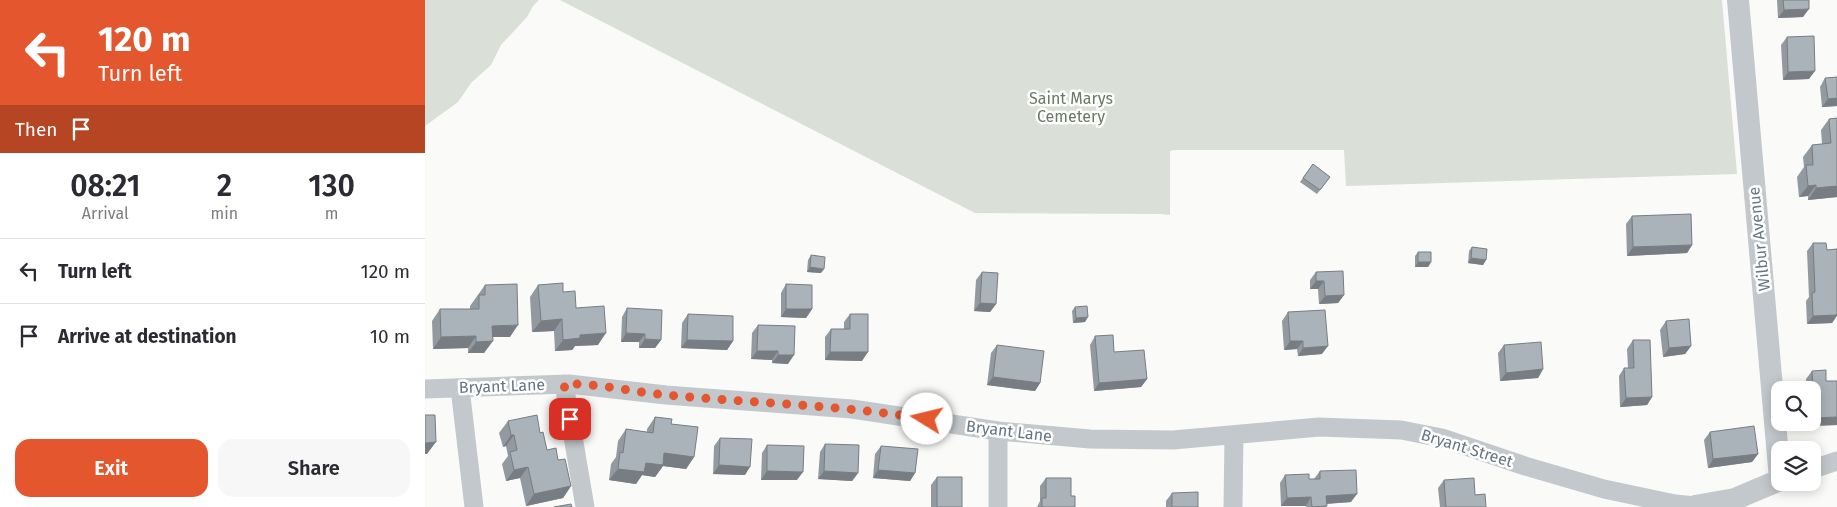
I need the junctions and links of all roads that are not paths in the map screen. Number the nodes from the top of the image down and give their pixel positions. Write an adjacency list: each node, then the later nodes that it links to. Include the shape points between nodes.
1 (1739, 0): 8 (street, Wilbur Avenue)
2 (564, 384): 3 (street, Bryant Lane); 5 (street, Bryant Lane, via 852,408); 14 (street)
3 (460, 388): 4 (street, Bryant Lane); 13 (street)
4 (425, 389)
5 (998, 431): 7 (street, Bryant Lane); 15 (street)
6 (1234, 436): 7 (street, Bryant Street); 12 (street, Bryant Street, via 1319,428 1421,433 1604,489); 16 (street)
7 (1115, 440)
8 (1777, 441)
9 (1837, 461): 10 (street)
10 (1821, 466)
11 (1771, 483): 12 (street, Bryant Street, via 1735,498)
12 (1695, 506)
13 (474, 507)
14 (585, 507)
15 (999, 507)
16 (1233, 507)

